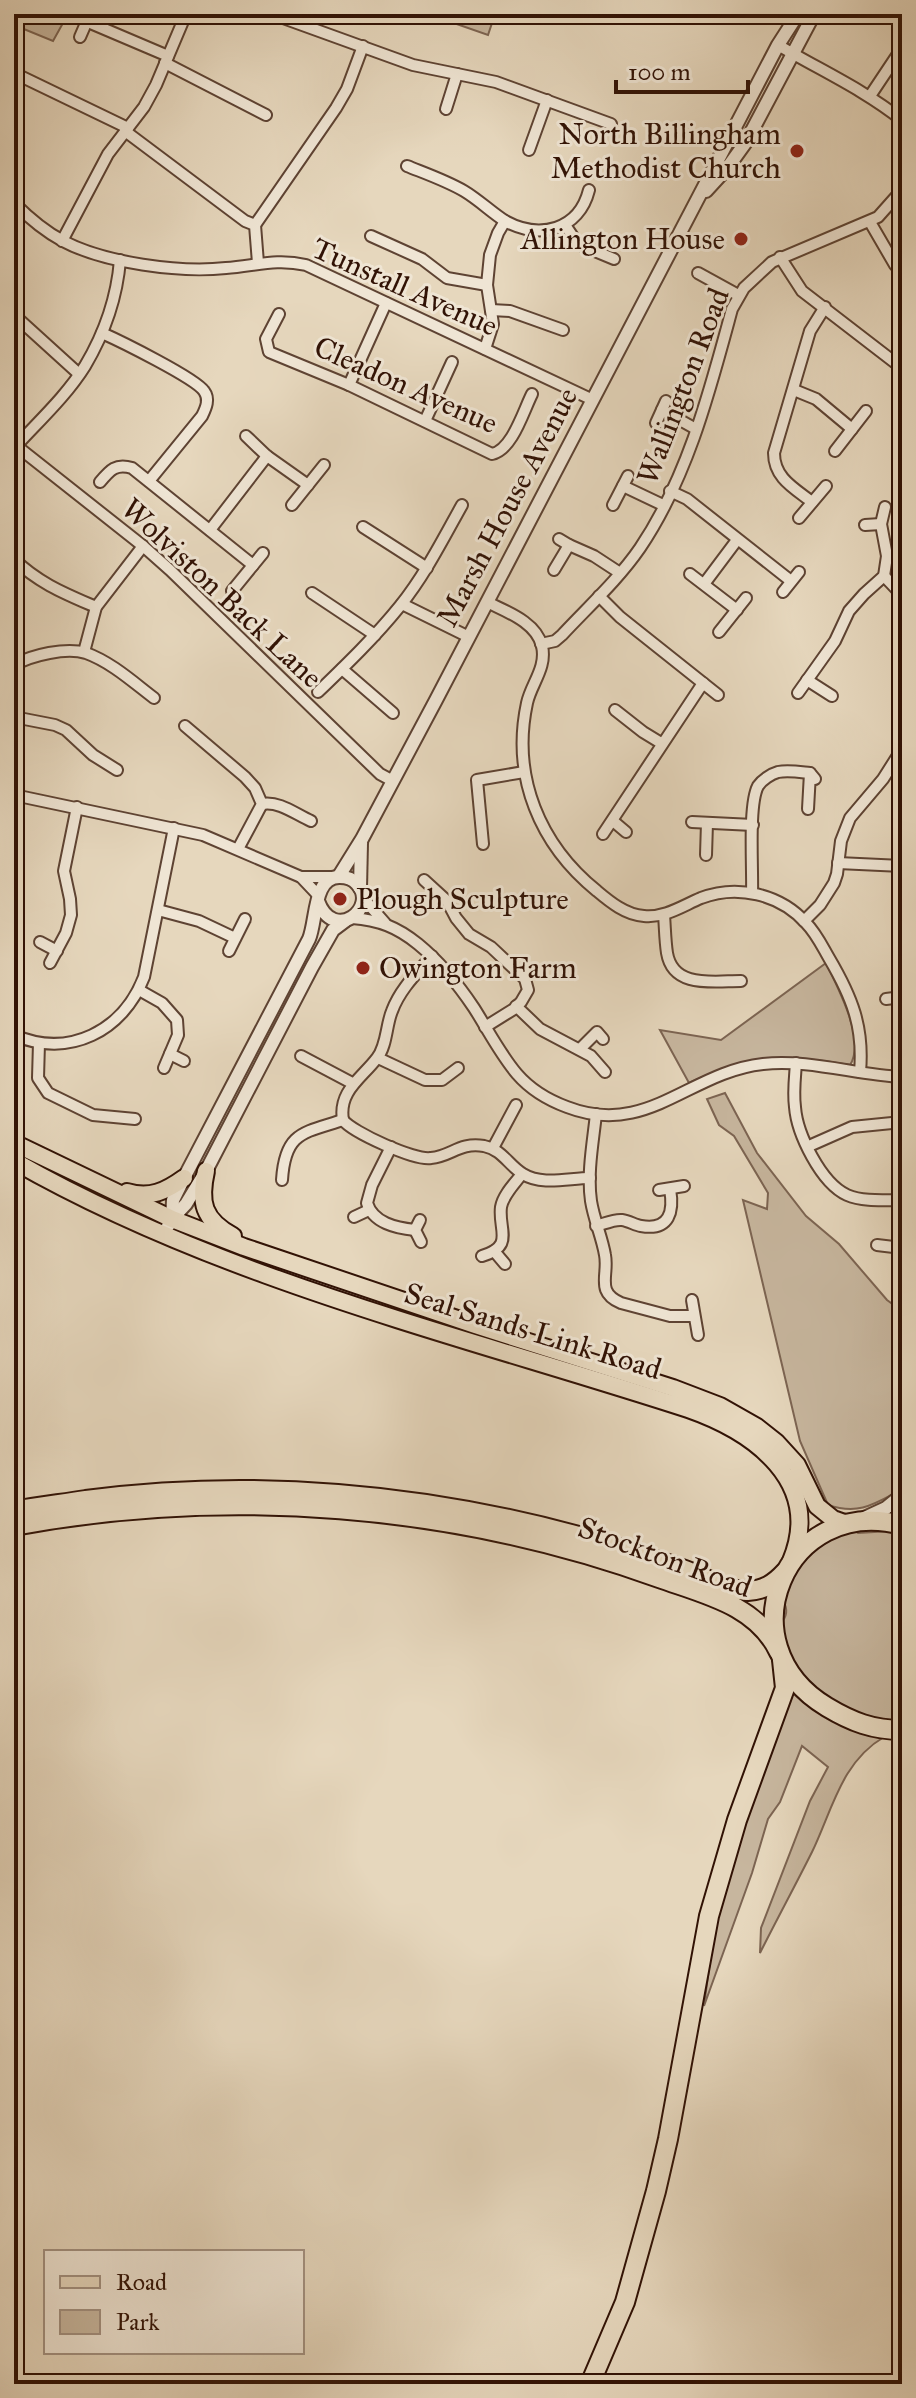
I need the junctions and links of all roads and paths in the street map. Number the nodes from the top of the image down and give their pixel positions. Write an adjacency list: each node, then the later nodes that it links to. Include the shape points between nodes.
1 (186, 14): 11 (street)
2 (272, 14): 8 (street)
3 (798, 14): 7 (street, Marsh House Avenue)
4 (814, 14): 10 (street, Marsh House Avenue)
5 (89, 18): 6 (street); 11 (street)
6 (80, 37)
7 (778, 45): 10 (street); 25 (street, Marsh House Avenue)
8 (363, 46): 13 (street); 29 (street, via 336,108)
9 (902, 48): 14 (street)
10 (793, 54): 14 (street); 25 (street, Marsh House Avenue, via 737,155)
11 (166, 60): 17 (street); 20 (street)
12 (14, 73): 20 (street)
13 (457, 74): 15 (street); 16 (street)
14 (870, 96): 18 (street)
15 (547, 100): 19 (street); 21 (street)
16 (445, 103)
17 (266, 115)
18 (902, 120)
19 (604, 124)
20 (127, 129): 29 (street); 32 (street)
21 (529, 150)
22 (407, 166): 27 (street, via 451,184)
23 (589, 190): 30 (street, via 580,212)
24 (902, 190): 28 (street, Wallington Road)
25 (698, 199): 55 (street, Marsh House Avenue)
26 (14, 203): 32 (street, Tunstall Avenue)
27 (505, 221): 30 (street, via 526,229); 39 (street, via 490,255)
28 (870, 222): 33 (street, Wallington Road); 38 (street)
29 (255, 225): 36 (street)
30 (565, 225): 34 (street, via 574,241)
31 (371, 236): 39 (street, via 429,263 447,278)
32 (62, 241): 35 (street, Tunstall Avenue)
33 (780, 257): 40 (street, Wallington Road); 42 (street, via 802,291)
34 (614, 259)
35 (120, 260): 36 (street, Tunstall Avenue, via 207,269); 47 (street)
36 (258, 263): 41 (street, Tunstall Avenue, via 306,265)
37 (698, 273): 40 (street)
38 (902, 273)
39 (487, 285): 43 (street)
40 (738, 295): 59 (street, Wallington Road)
41 (386, 303): 48 (street, Tunstall Avenue); 52 (street)
42 (825, 307): 50 (street); 53 (street, via 810,331)
43 (491, 310): 46 (street, via 510,311); 48 (street, via 493,324)
44 (277, 313): 52 (street, Cleadon Avenue, via 264,353)
45 (14, 315): 51 (street)
46 (563, 330)
47 (102, 333): 51 (street); 66 (street, via 188,379 207,398 202,416)
48 (485, 349): 55 (street, Tunstall Avenue)
49 (452, 362): 57 (street)
50 (902, 368)
51 (79, 374): 62 (street)
52 (349, 385): 57 (street, Cleadon Avenue)
53 (794, 390): 60 (street, via 816,399); 71 (street, via 774,462 784,480)
54 (531, 394): 57 (street, Cleadon Avenue, via 500,452 492,454)
55 (593, 400): 103 (street, Marsh House Avenue)
56 (866, 411): 60 (street)
57 (425, 421)
58 (656, 423): 59 (street, via 664,406)
59 (696, 429): 70 (street, Wallington Road)
60 (852, 429): 63 (street)
61 (246, 436): 64 (street)
62 (15, 445): 85 (street, Wolviston Back Lane)
63 (835, 451)
64 (267, 456): 68 (street); 81 (street)
65 (324, 465): 68 (street)
66 (149, 481): 67 (street, via 124,465); 81 (street)
67 (100, 482)
68 (308, 485): 72 (street)
69 (826, 486): 71 (street)
70 (670, 491): 75 (street, Wallington Road); 83 (street)
71 (812, 502): 77 (street)
72 (292, 505)
73 (462, 505): 89 (street)
74 (613, 505): 75 (street, via 625,481)
75 (663, 505): 92 (street, Wallington Road)
76 (885, 507): 78 (street)
77 (799, 518)
78 (881, 524): 79 (street); 94 (street, via 887,556)
79 (865, 525)
80 (364, 526): 89 (street)
81 (210, 530): 88 (street)
82 (559, 539): 84 (street)
83 (737, 540): 95 (street); 96 (street)
84 (569, 545): 90 (street); 92 (street)
85 (143, 546): 105 (street); 133 (street, Wolviston Back Lane)
86 (263, 553): 88 (street)
87 (14, 559): 105 (street, via 48,586)
88 (253, 565): 97 (street)
89 (427, 568): 104 (street)
90 (554, 570)
91 (799, 572): 95 (street)
92 (620, 573): 101 (street, Wallington Road)
93 (690, 574): 96 (street)
94 (884, 576): 100 (street); 115 (street, via 849,611)
95 (791, 581): 98 (street)
96 (704, 584): 106 (street)
97 (232, 591)
98 (783, 592)
99 (312, 594): 108 (street)
100 (902, 595)
101 (599, 596): 110 (street, Wallington Road, via 555,641); 116 (street)
102 (746, 598): 106 (street)
103 (487, 602): 109 (street, Marsh House Avenue); 110 (street, via 528,625)
104 (402, 604): 108 (street); 109 (street)
105 (96, 607): 111 (street)
106 (737, 610): 107 (street)
107 (719, 632)
108 (375, 635): 113 (street)
109 (469, 637): 133 (street, Marsh House Avenue)
110 (541, 644): 132 (street, via 543,663 524,716)
111 (84, 652): 112 (street, via 49,653); 117 (street)
112 (14, 665)
113 (342, 669): 118 (street); 124 (street)
114 (151, 680): 117 (street)
115 (807, 680): 119 (street); 121 (street)
116 (703, 683): 120 (street); 129 (street)
117 (144, 690): 122 (street)
118 (318, 692)
119 (798, 693)
120 (718, 695)
121 (832, 696)
122 (154, 698)
123 (615, 710): 127 (street)
124 (393, 713)
125 (14, 717): 131 (street, via 66,730 98,765)
126 (202, 722): 135 (street, via 189,730 245,777)
127 (634, 725): 128 (street); 129 (street)
128 (626, 736)
129 (661, 743): 140 (street)
130 (902, 749): 152 (street, via 850,818)
131 (117, 770)
132 (524, 772): 149 (street, via 472,781 479,796); 163 (street, via 539,820 572,869 622,909 641,916)
133 (393, 781): 148 (street, Marsh House Avenue)
134 (14, 795): 136 (street)
135 (262, 804): 138 (street); 150 (street)
136 (77, 807): 145 (street); 170 (street, via 64,871 71,915)
137 (808, 809): 143 (street, via 812,776 779,771 758,786)
138 (298, 815): 139 (street); 144 (street)
139 (311, 821)
140 (613, 821): 146 (street); 147 (street)
141 (692, 822): 142 (street)
142 (707, 823): 143 (street); 151 (street)
143 (753, 825): 158 (street)
144 (292, 827)
145 (174, 828): 150 (street); 162 (street)
146 (626, 832)
147 (603, 834)
148 (362, 839): 155 (street, Marsh House Avenue); 159 (street, Marsh House Avenue)
149 (483, 844)
150 (238, 849): 154 (street)
151 (706, 855)
152 (838, 863): 153 (street); 166 (street, via 829,893)
153 (902, 866)
154 (301, 877): 155 (street); 160 (street)
155 (337, 877): 159 (street, via 348,878); 160 (street, Marsh House Avenue, via 324,883)
156 (416, 890): 157 (street, via 426,878)
157 (439, 893): 161 (street); 178 (street, via 469,934 525,979 528,990)
158 (752, 893): 163 (street, via 716,894); 166 (street, via 774,899)
159 (362, 894): 165 (street, Marsh House Avenue, via 358,912); 167 (street)
160 (318, 898): 165 (street, via 327,917); 211 (street, Marsh House Avenue, via 309,939)
161 (430, 903)
162 (158, 910): 168 (street); 175 (street)
163 (664, 915): 174 (street, via 667,953 676,972 695,981)
164 (245, 919): 168 (street)
165 (348, 920): 167 (street); 209 (street, Marsh House Avenue, via 333,930 312,967)
166 (804, 921): 191 (street, via 855,1009)
167 (385, 923): 172 (street)
168 (235, 938): 171 (street)
169 (40, 942): 170 (street)
170 (57, 951): 173 (street)
171 (229, 951)
172 (432, 956): 179 (street); 185 (street, via 396,1001)
173 (50, 963)
174 (741, 981)
175 (139, 990): 182 (street, via 120,1017 95,1034); 184 (street, via 162,1003 177,1020 178,1035)
176 (902, 998): 177 (street)
177 (886, 999)
178 (516, 1006): 179 (street); 183 (street, via 540,1029)
179 (485, 1027): 199 (street, via 530,1087 565,1107)
180 (14, 1035): 182 (street)
181 (603, 1039): 183 (street, via 597,1032)
182 (39, 1043): 198 (street, via 38,1078 48,1093 93,1115)
183 (580, 1049): 190 (street, via 590,1064)
184 (170, 1054): 186 (street); 188 (street)
185 (378, 1058): 194 (street, via 417,1078); 195 (street)
186 (184, 1061)
187 (796, 1063): 191 (street); 199 (street, via 719,1075 639,1112); 203 (street, via 795,1109)
188 (164, 1068)
189 (458, 1068): 194 (street)
190 (605, 1072)
191 (860, 1072): 193 (street)
192 (306, 1073): 195 (street, via 306,1059)
193 (902, 1077)
194 (442, 1080): 196 (street)
195 (352, 1083): 200 (street, via 343,1101)
196 (447, 1094)
197 (516, 1105): 205 (street, via 515,1123)
198 (128, 1114)
199 (596, 1114): 212 (street)
200 (343, 1120): 204 (street); 208 (street, via 301,1134)
201 (902, 1122): 203 (street, via 852,1127)
202 (14, 1143): 215 (main road)
203 (809, 1146): 216 (street, via 821,1172 845,1194)
204 (391, 1147): 205 (street, via 425,1159 468,1145); 217 (street, via 372,1185)
205 (493, 1148): 210 (street)
206 (14, 1161): 220 (main road, via 70,1191)
207 (270, 1165): 208 (street)
208 (282, 1167): 213 (street)
209 (206, 1171): 220 (street, Marsh House Avenue); 226 (main road, via 202,1190 208,1216 223,1231)
210 (522, 1174): 212 (street, via 541,1181); 224 (street, via 501,1206 503,1235)
211 (184, 1178): 215 (main road, via 146,1195); 220 (street, Marsh House Avenue)
212 (590, 1178): 219 (street)
213 (282, 1180)
214 (684, 1186): 219 (street, via 664,1190 673,1209 658,1226 618,1220)
215 (104, 1187): 220 (main road)
216 (902, 1200)
217 (369, 1210): 218 (street); 221 (street, via 382,1222 417,1225)
218 (354, 1217)
219 (596, 1226): 230 (street, via 606,1261 605,1288 614,1300 656,1314)
220 (168, 1227): 226 (main road, Seal Sands Link Road); 238 (main road, Seal Sands Link Road, via 283,1281 699,1413 738,1431 768,1454 795,1494 798,1543)
221 (421, 1242)
222 (877, 1245): 223 (street)
223 (898, 1247): 227 (street)
224 (494, 1251): 225 (street); 228 (street)
225 (482, 1256)
226 (281, 1258): 234 (main road, Seal Sands Link Road, via 720,1406 776,1442 797,1465 817,1506 833,1519)
227 (892, 1260)
228 (505, 1264)
229 (692, 1300): 230 (street)
230 (694, 1316): 231 (street)
231 (698, 1335)
232 (902, 1495): 234 (street)
233 (14, 1511): 237 (highway, via 133,1494 305,1492 401,1500)
234 (850, 1523): 235 (highway); 238 (highway, Stockton Road, via 817,1538)
235 (902, 1525)
236 (14, 1526): 237 (highway, via 134,1510 235,1505)
237 (522, 1527): 238 (highway, Stockton Road, via 622,1548 743,1591 771,1586); 239 (highway, Stockton Road, via 745,1612 761,1625)
238 (788, 1567): 239 (highway, via 774,1612)
239 (781, 1656): 240 (highway, Stockton Road, via 807,1693 845,1718 872,1728); 241 (highway, via 785,1688 709,1916 656,2191 625,2302)
240 (902, 1730)
241 (590, 2384)

